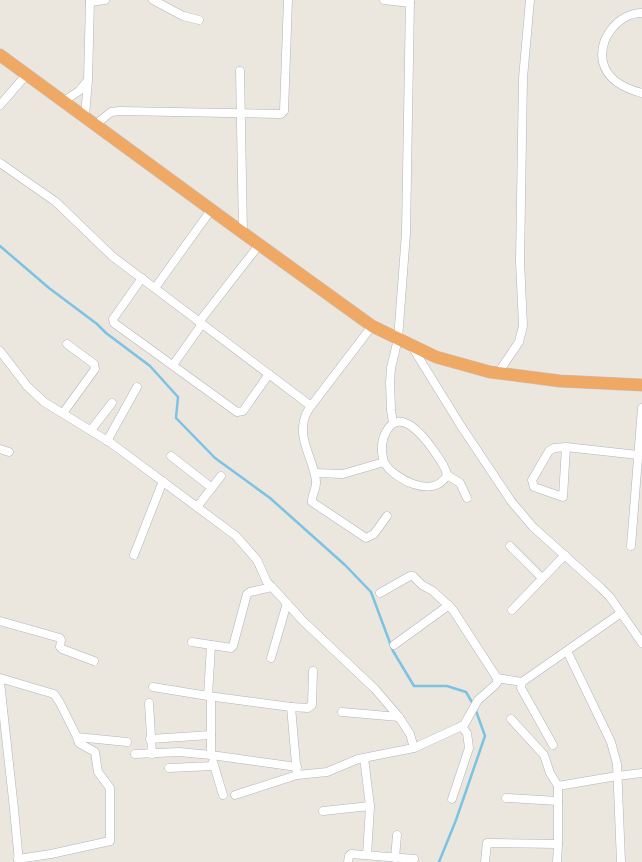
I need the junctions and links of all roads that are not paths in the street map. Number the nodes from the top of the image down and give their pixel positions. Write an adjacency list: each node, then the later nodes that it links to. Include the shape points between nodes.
1 (105, 0): 6 (street)
2 (153, 0): 9 (street, via 183,16)
3 (288, 0): 17 (street, via 283,113)
4 (384, 0): 7 (street)
5 (530, 0): 33 (street, via 523,78 520,262 523,326 519,342)
6 (90, 1): 13 (street)
7 (410, 2): 28 (street, via 406,233)
8 (642, 13): 14 (street, via 634,13 618,21 607,34 603,62 609,74 618,83)
9 (199, 20)
10 (0, 55): 12 (highway)
11 (240, 71): 17 (street)
12 (27, 74): 15 (highway); 16 (street)
13 (88, 80): 15 (street, via 79,91); 18 (street)
14 (642, 93)
15 (64, 101): 18 (highway)
16 (0, 105)
17 (241, 114): 19 (street, via 120,111 111,112); 22 (street)
18 (85, 116): 19 (highway)
19 (95, 125): 21 (highway)
20 (0, 163): 24 (street, via 56,202 112,256)
21 (211, 210): 22 (highway); 25 (street)
22 (243, 234): 23 (highway)
23 (259, 245): 26 (street); 27 (highway)
24 (142, 278): 25 (street); 32 (street, via 112,321)
25 (155, 288): 26 (street)
26 (201, 323): 32 (street); 34 (street)
27 (372, 326): 28 (highway); 38 (street)
28 (398, 339): 30 (highway); 41 (street, via 390,382)
29 (67, 344): 40 (street, via 96,366)
30 (411, 344): 33 (highway, via 436,357); 61 (street, via 511,501 533,527)
31 (0, 351): 40 (street, via 33,393)
32 (173, 365): 34 (street, via 240,412)
33 (498, 373): 35 (highway, via 560,381)
34 (269, 374): 38 (street)
35 (642, 385)
36 (137, 387): 43 (street)
37 (112, 403): 42 (street)
38 (311, 406): 50 (street, via 305,417 303,432)
39 (642, 408): 47 (street)
40 (63, 413): 42 (street)
41 (393, 423): 49 (street, via 384,437); 51 (street, via 404,422 416,429 441,461)
42 (91, 430): 43 (street)
43 (107, 441): 53 (street)
44 (566, 447): 44 (street, via 548,451 532,480 534,487 563,497); 47 (street)
45 (0, 449): 46 (street)
46 (9, 452)
47 (638, 455): 59 (street)
48 (170, 456): 54 (street)
49 (384, 462): 50 (street, via 343,474); 51 (street, via 399,478 416,485 433,485 443,480)
50 (315, 473): 57 (street, via 316,488 312,502 366,538 374,534)
51 (446, 475): 55 (street, via 460,483)
52 (221, 476): 54 (street)
53 (163, 481): 56 (street); 60 (street)
54 (212, 488): 56 (street)
55 (467, 498)
56 (197, 506): 63 (street, via 236,536 257,560)
57 (387, 516)
58 (510, 546): 62 (street)
59 (631, 546)
60 (134, 555)
61 (565, 555): 62 (street); 68 (street, via 601,588)
62 (542, 578): 67 (street)
63 (272, 587): 65 (street); 73 (street, via 247,594 231,648)
64 (380, 593): 66 (street, via 414,576)
65 (287, 603): 75 (street); 87 (street, via 374,689)
66 (449, 605): 72 (street); 79 (street)
67 (512, 610)
68 (621, 613): 71 (street); 74 (street)
69 (0, 621): 76 (street, via 60,638 62,649)
70 (192, 642): 73 (street)
71 (642, 643)
72 (394, 645)
73 (211, 646): 83 (street)
74 (567, 651): 81 (street); 104 (street, via 611,742 617,764)
75 (271, 658)
76 (94, 661)
77 (313, 670): 85 (street, via 312,705)
78 (0, 678): 91 (street, via 54,694)
79 (497, 678): 81 (street); 89 (street, via 494,686 478,700)
80 (0, 682): 118 (street)
81 (522, 682): 94 (street, via 522,688)
82 (153, 687): 83 (street)
83 (209, 696): 85 (street); 90 (street)
84 (149, 703): 92 (street)
85 (290, 707): 102 (street)
86 (342, 712): 87 (street)
87 (399, 718): 95 (street, via 410,734)
88 (511, 719): 105 (street, via 544,755)
89 (462, 726): 95 (street); 109 (street, via 467,734 469,748)
90 (211, 735): 92 (street); 98 (street)
91 (77, 737): 93 (street); 118 (street, via 79,742 95,752 98,774 110,788 110,841)
92 (150, 739): 97 (street)
93 (127, 742)
94 (553, 745)
95 (414, 748): 99 (street)
96 (135, 754): 97 (street)
97 (152, 754): 98 (street, via 179,752)
98 (212, 755): 100 (street); 102 (street)
99 (364, 758): 102 (street, via 327,772); 111 (street)
100 (213, 766): 101 (street); 106 (street)
101 (169, 768)
102 (297, 771): 107 (street)
103 (642, 773): 104 (street)
104 (617, 776): 105 (street); 122 (street)
105 (558, 786): 110 (street)
106 (223, 795)
107 (235, 795)
108 (506, 798): 110 (street)
109 (452, 799)
110 (558, 801): 114 (street)
111 (370, 806): 112 (street); 115 (street)
112 (324, 811)
113 (397, 835): 116 (street)
114 (558, 844): 120 (street, via 487,843); 121 (street)
115 (367, 855): 116 (street); 119 (street, via 351,854)
116 (395, 858): 117 (street)
117 (414, 859)
118 (19, 860)
119 (348, 862)
120 (485, 862)
121 (557, 862)
122 (621, 862)

